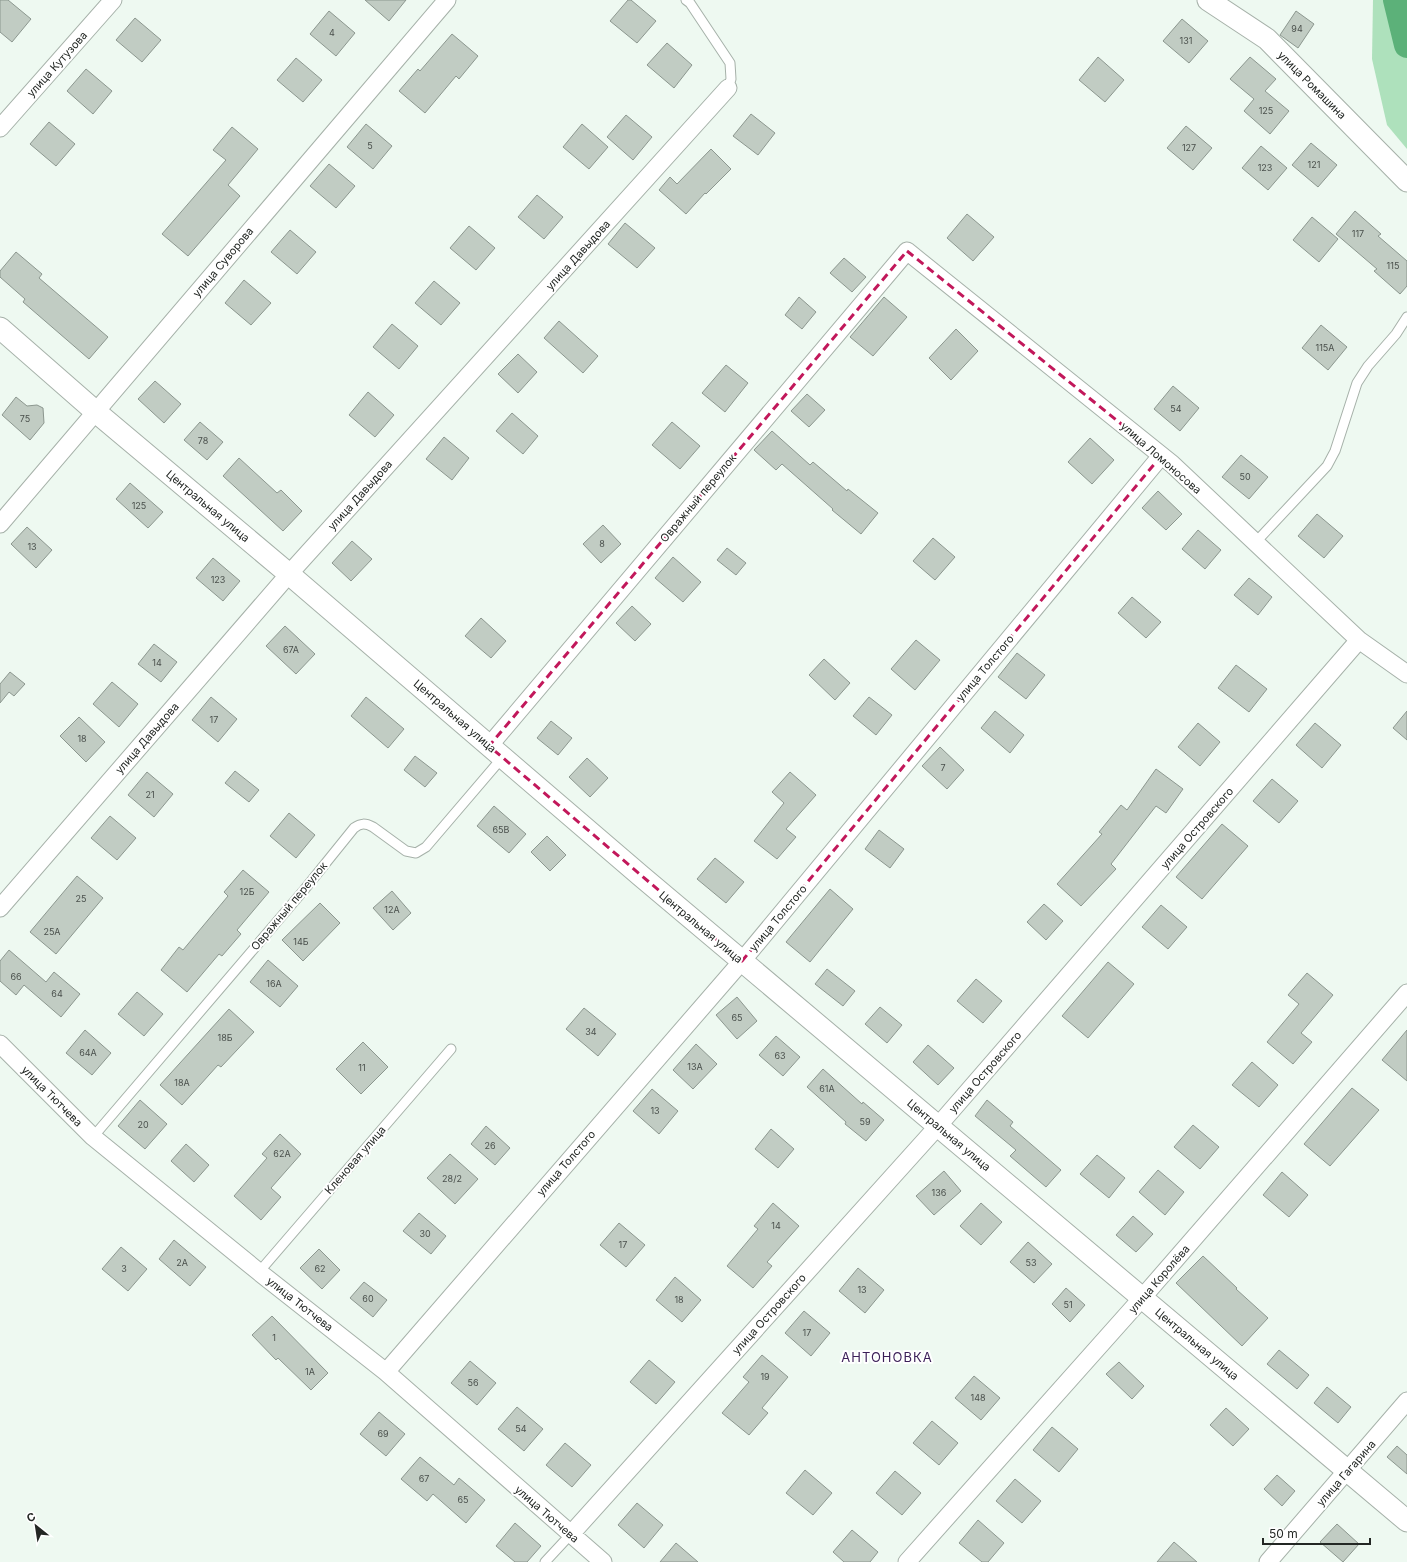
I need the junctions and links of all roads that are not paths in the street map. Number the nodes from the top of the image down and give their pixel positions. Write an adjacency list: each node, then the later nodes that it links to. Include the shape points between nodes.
1 (114, 0): 6 (street, улица Кутузова)
2 (447, 0): 11 (street, улица Суворова)
3 (686, 0): 5 (lane, via 730,62 731,79)
4 (1208, 0): 7 (street, улица Ромашина, via 1267,39)
5 (728, 88): 15 (street, улица Давыдова)
6 (0, 128)
7 (1407, 180)
8 (907, 251): 12 (street, улица Ломоносова); 18 (street, Овражный переулок)
9 (1407, 317): 14 (lane, via 1357,383 1335,451 1327,466)
10 (0, 328): 11 (street, Центральная улица)
11 (96, 412): 13 (street, улица Суворова); 15 (street, Центральная улица)
12 (1161, 456): 14 (street, улица Ломоносова); 20 (street, улица Толстого)
13 (0, 524)
14 (1255, 543): 16 (street, улица Ломоносова)
15 (289, 574): 18 (street, Центральная улица); 19 (street, улица Давыдова)
16 (1359, 640): 17 (street, улица Ломоносова); 24 (street, улица Островского)
17 (1407, 674)
18 (496, 752): 20 (street, Центральная улица); 25 (lane, Овражный переулок, via 426,847 416,853 406,851 367,824 360,824 354,828)
19 (0, 908)
20 (742, 961): 24 (street, Центральная улица); 28 (street, улица Толстого)
21 (1407, 993): 27 (street, улица Королёва)
22 (0, 1044): 25 (street, улица Тютчева)
23 (451, 1049): 26 (lane, Кленовая улица)
24 (938, 1126): 27 (street, Центральная улица); 32 (street, улица Островского)
25 (93, 1137): 26 (street, улица Тютчева)
26 (259, 1272): 28 (street, улица Тютчева)
27 (1142, 1298): 30 (street, Центральная улица); 35 (street, улица Королёва)
28 (386, 1372): 32 (street, улица Тютчева)
29 (1407, 1401): 30 (street, улица Гагарина)
30 (1348, 1471): 31 (street, Центральная улица); 36 (street, улица Гагарина)
31 (1407, 1521)
32 (571, 1534): 33 (lane); 34 (street, улица Тютчева)
33 (545, 1562)
34 (603, 1562)
35 (906, 1562)
36 (1268, 1562)

